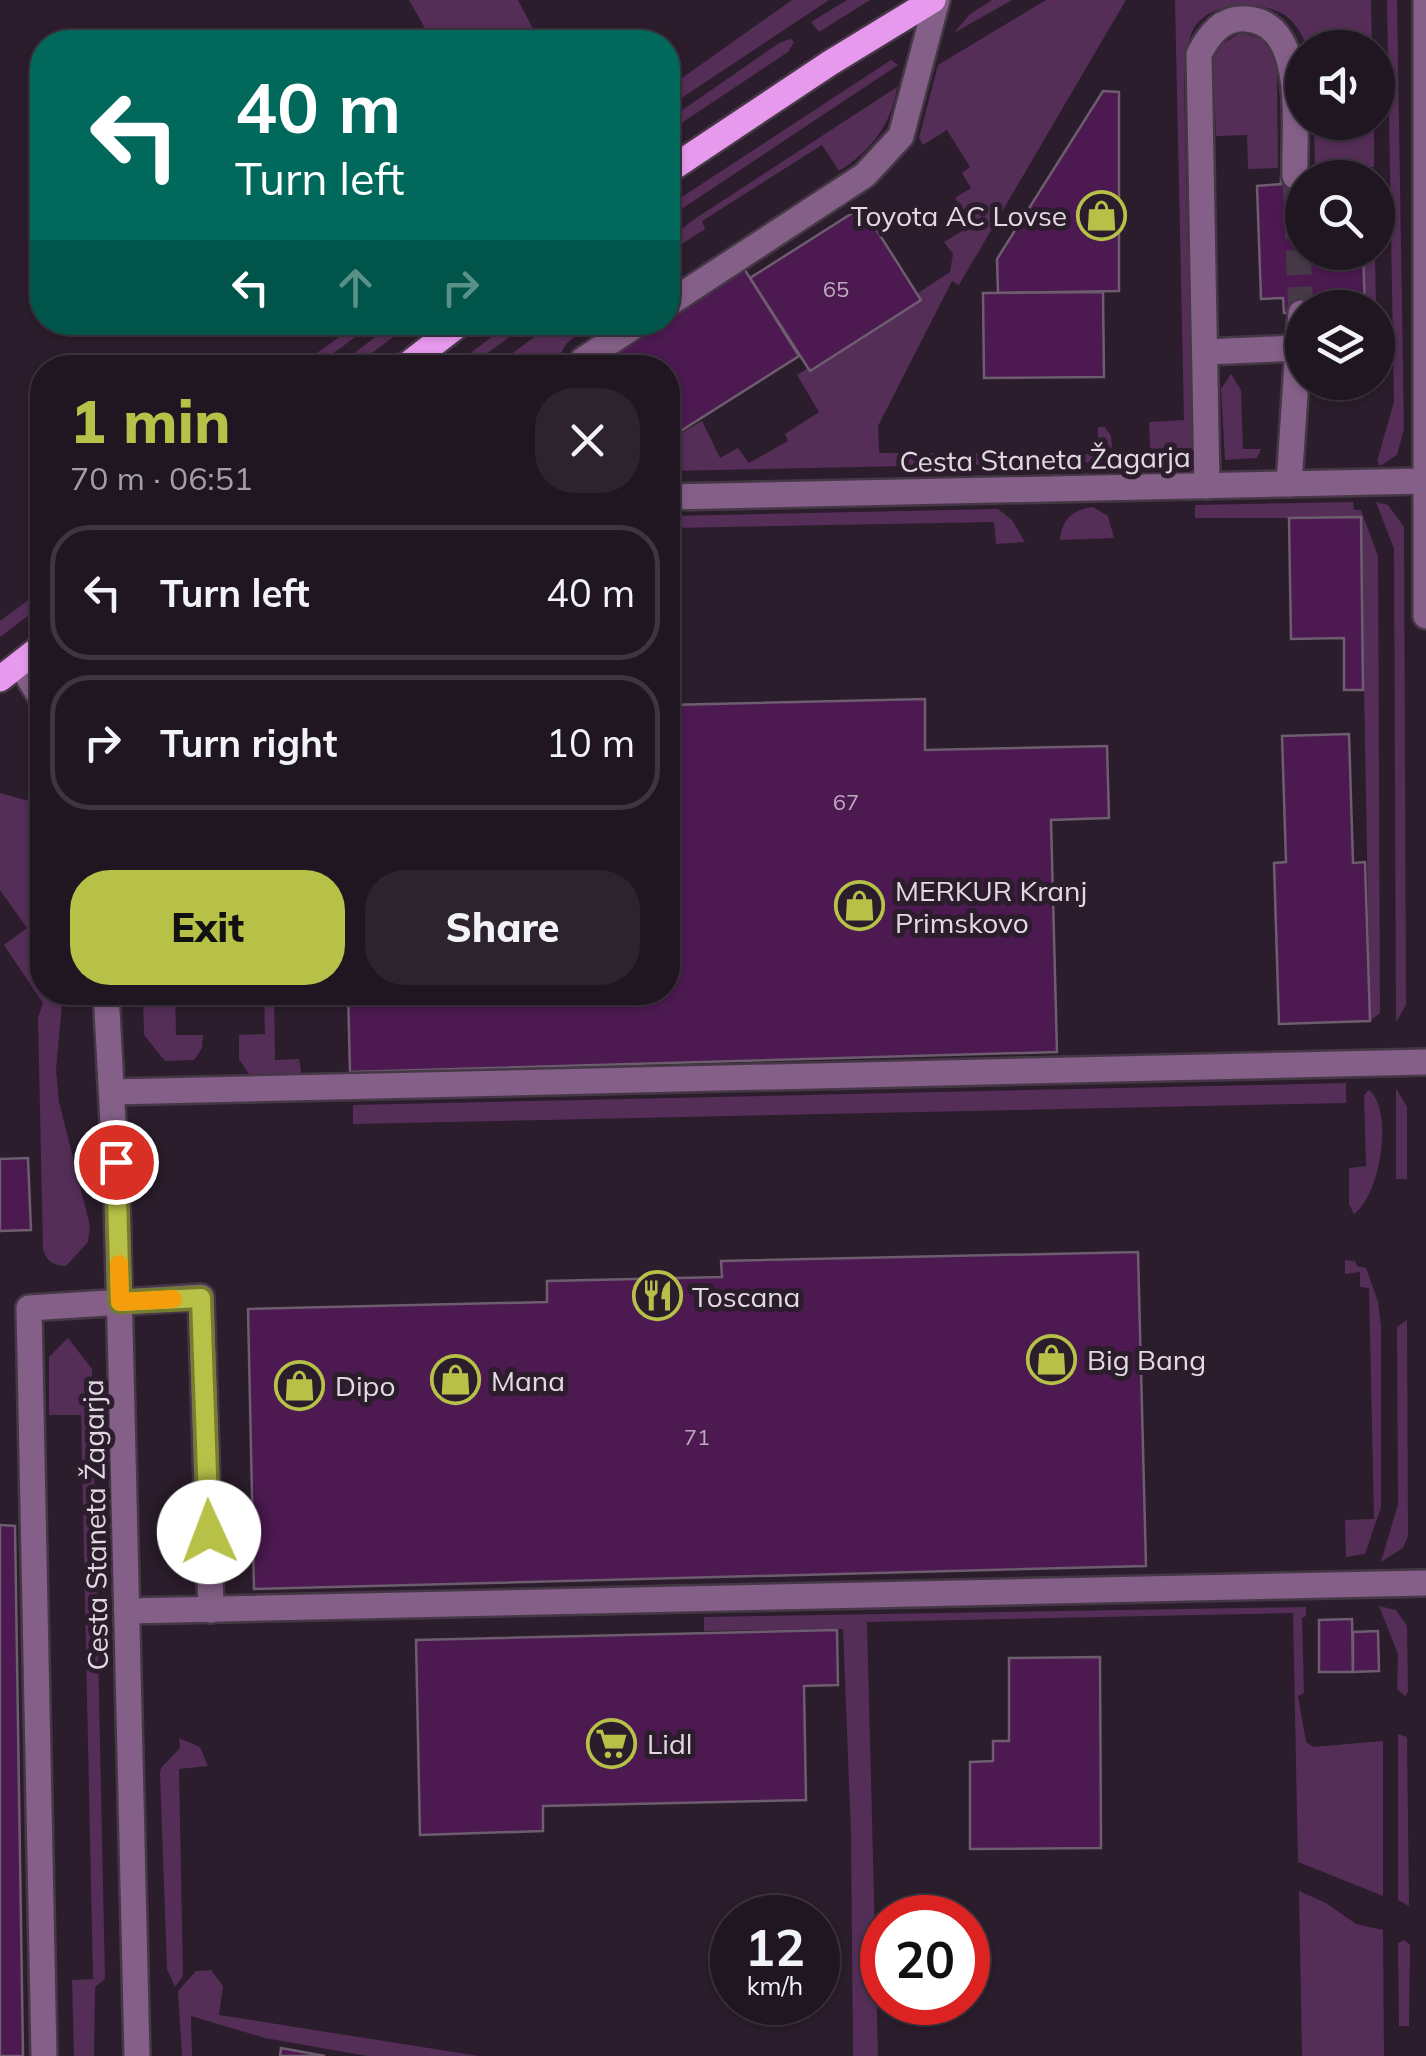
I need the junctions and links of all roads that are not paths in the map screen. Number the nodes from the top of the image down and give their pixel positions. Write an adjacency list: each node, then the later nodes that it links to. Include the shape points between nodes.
1 (935, 0): 4 (main road); 5 (street, via 901,136 865,175)
2 (1426, 0): 13 (street)
3 (1295, 160): 9 (street, via 1292,60 1283,40 1261,20 1223,24 1200,54)
4 (680, 163)
5 (680, 296)
6 (445, 335): 10 (main road)
7 (620, 335): 11 (street)
8 (1285, 349): 9 (street)
9 (1206, 352): 15 (street)
10 (420, 355)
11 (590, 355)
12 (1295, 400): 14 (street)
13 (1424, 481): 14 (street, Cesta Staneta Žagarja); 17 (street)
14 (1289, 484): 15 (street, Cesta Staneta Žagarja)
15 (1207, 486): 16 (street, Cesta Staneta Žagarja)
16 (680, 498)
17 (1426, 616)
18 (30, 655): 19 (main road)
19 (10, 671): 20 (street)
20 (30, 688)
21 (107, 1005): 23 (street, Cesta Staneta Žagarja)
22 (1426, 1062): 23 (street)
23 (112, 1092): 24 (street, Cesta Staneta Žagarja)
24 (120, 1302): 26 (street, via 201,1298); 27 (street, Cesta Staneta Žagarja); 28 (street, via 28,1308)
25 (1426, 1583): 26 (street)
26 (211, 1610): 27 (street)
27 (127, 1611): 29 (street, Cesta Staneta Žagarja)
28 (44, 2056)
29 (137, 2056)

